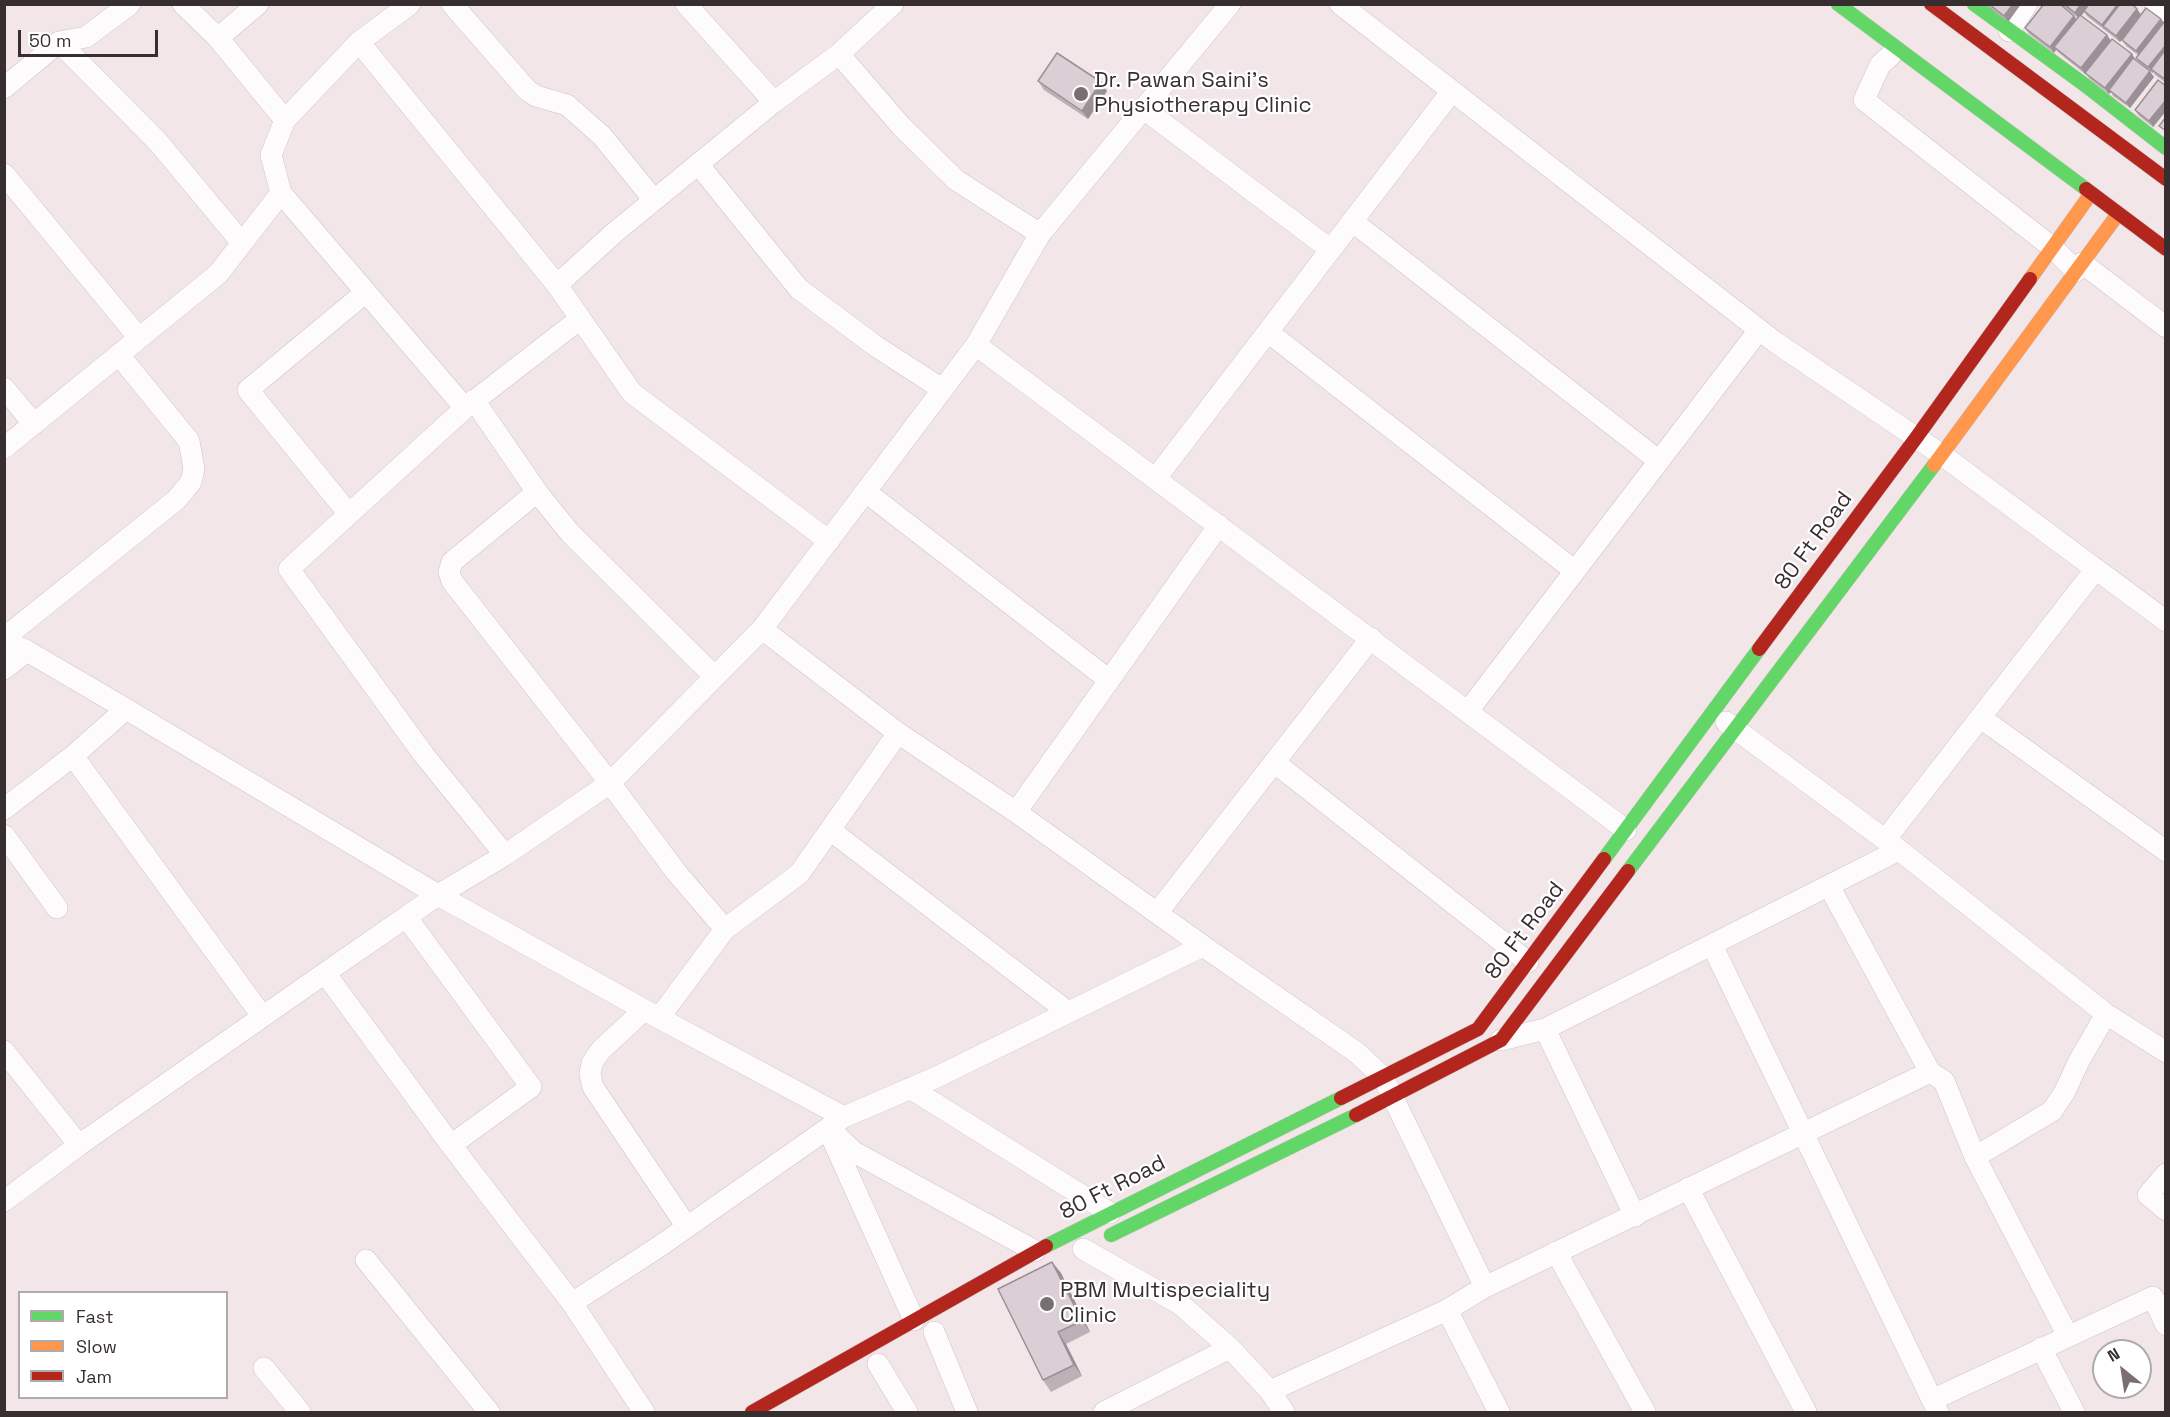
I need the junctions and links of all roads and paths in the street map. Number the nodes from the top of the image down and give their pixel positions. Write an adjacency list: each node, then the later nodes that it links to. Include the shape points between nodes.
1 (130, 4): 18 (street, via 86,37)
2 (183, 4): 17 (street)
3 (258, 4): 17 (street)
4 (410, 4): 19 (street)
5 (452, 4): 33 (street, via 527,90 567,105 603,136)
6 (686, 4): 24 (street)
7 (893, 4): 20 (street)
8 (1230, 4): 25 (street)
9 (1340, 4): 23 (street)
10 (1838, 4): 32 (main road)
11 (1930, 4): 30 (main road)
12 (1974, 4): 16 (main road)
13 (2027, 4): 16 (street)
14 (2155, 4): 15 (street)
15 (2166, 11)
16 (2009, 31): 27 (main road)
17 (218, 38): 26 (street)
18 (59, 42): 22 (street); 37 (street, via 158,142)
19 (359, 42): 26 (street); 42 (street)
20 (839, 54): 24 (street); 36 (street, via 901,126 956,180)
21 (1891, 55): 38 (street, via 1880,65 1864,100)
22 (4, 88)
23 (1452, 91): 35 (street); 46 (street)
24 (774, 102): 28 (street)
25 (1144, 109): 36 (street); 40 (street)
26 (285, 120): 31 (street, via 271,155)
27 (2166, 148)
28 (698, 164): 33 (street); 52 (street, via 800,289)
29 (4, 174): 48 (street)
30 (2166, 179)
31 (281, 193): 37 (street); 43 (street)
32 (2090, 195): 34 (main road); 38 (main road, 80 Ft Road)
33 (654, 200): 42 (street)
34 (2118, 214): 39 (main road); 41 (main road, 80 Ft Road)
35 (1352, 221): 40 (street); 58 (street)
36 (1040, 234): 49 (street)
37 (242, 243): 48 (street, via 218,274)
38 (2053, 248): 41 (street); 55 (main road, 80 Ft Road)
39 (2166, 249)
40 (1331, 250): 47 (street)
41 (2079, 267): 45 (street); 57 (main road, 80 Ft Road)
42 (557, 285): 44 (street)
43 (366, 292): 53 (street); 62 (street, via 248,390)
44 (580, 319): 53 (street); 64 (street, via 632,393)
45 (2166, 327)
46 (1759, 330): 55 (street); 58 (street)
47 (1268, 332): 59 (street); 66 (street)
48 (139, 338): 50 (street)
49 (976, 345): 52 (street); 59 (street)
50 (119, 355): 54 (street); 70 (street, via 189,441 194,470 191,482 176,500)
51 (4, 388): 54 (street)
52 (942, 390): 61 (street)
53 (470, 404): 60 (street); 62 (street)
54 (34, 424): 56 (street)
55 (1916, 438): 57 (street); 77 (main road, 80 Ft Road)
56 (4, 448)
57 (1942, 455): 65 (street); 79 (main road, 80 Ft Road)
58 (1659, 461): 66 (street)
59 (1156, 478): 63 (street)
60 (537, 492): 73 (street, via 570,533); 83 (street, via 452,562 449,572)
61 (866, 492): 64 (street); 74 (street)
62 (349, 514): 91 (street, via 289,569 424,755)
63 (1219, 525): 69 (street); 74 (street)
64 (829, 541): 68 (street)
65 (2095, 570): 67 (street); 78 (street)
66 (1575, 571): 76 (street)
67 (2166, 621)
68 (762, 629): 73 (street); 80 (street)
69 (1371, 638): 76 (street); 82 (street)
70 (4, 639): 71 (street)
71 (27, 651): 72 (street); 75 (street)
72 (4, 669)
73 (715, 677): 83 (street)
74 (1109, 680): 85 (street)
75 (126, 709): 81 (street); 93 (street)
76 (1468, 711): 87 (street)
77 (1713, 712): 79 (street); 87 (main road, 80 Ft Road)
78 (1981, 718): 89 (street); 90 (street)
79 (1734, 728): 89 (street); 107 (main road, 80 Ft Road)
80 (898, 733): 85 (street); 86 (street)
81 (73, 756): 84 (street); 105 (street)
82 (1274, 762): 95 (street); 100 (street)
83 (610, 783): 91 (street); 97 (street, via 676,872)
84 (4, 809)
85 (1016, 812): 95 (street)
86 (830, 830): 97 (street, via 799,874); 102 (street)
87 (1626, 830): 100 (main road, 80 Ft Road)
88 (4, 836): 94 (street)
89 (1892, 845): 92 (street); 104 (street)
90 (2166, 851)
91 (505, 855): 93 (street)
92 (1829, 886): 98 (street); 110 (street)
93 (438, 895): 96 (street); 103 (street)
94 (57, 908)
95 (1156, 913): 99 (street)
96 (407, 918): 101 (street); 117 (street, via 531,1087)
97 (725, 929): 103 (street)
98 (1712, 945): 106 (street); 115 (street)
99 (1203, 946): 102 (street); 111 (street, via 1356,1052)
100 (1528, 962): 111 (main road, 80 Ft Road, via 1478,1029)
101 (325, 973): 105 (street); 117 (street)
102 (1068, 1012): 112 (street)
103 (652, 1014): 114 (street); 125 (street, via 601,1050 590,1074 593,1087)
104 (2106, 1014): 109 (street); 118 (street, via 2052,1111)
105 (262, 1016): 116 (street)
106 (1545, 1029): 107 (street); 124 (street)
107 (1501, 1040): 113 (main road, 80 Ft Road)
108 (4, 1051): 116 (street)
109 (2166, 1052)
110 (1930, 1072): 115 (street); 118 (street, via 1944,1081)
111 (1383, 1077): 113 (street); 123 (main road, 80 Ft Road)
112 (910, 1088): 114 (street); 123 (street)
113 (1392, 1098): 126 (main road, 80 Ft Road); 130 (street)
114 (834, 1124): 125 (street); 127 (street, via 854,1152); 133 (street)
115 (1802, 1133): 120 (street); 142 (street)
116 (79, 1145): 121 (street)
117 (451, 1145): 131 (street)
118 (1976, 1156): 136 (street)
119 (2166, 1174): 122 (street, via 2142,1203)
120 (1688, 1188): 124 (street); 143 (street)
121 (4, 1201)
122 (2166, 1210)
123 (1110, 1213): 127 (main road, 80 Ft Road)
124 (1635, 1216): 128 (street)
125 (687, 1227): 131 (street)
126 (1089, 1246): 137 (street, via 1180,1304)
127 (1035, 1251): 133 (main road, 80 Ft Road)
128 (1556, 1252): 130 (street); 153 (street)
129 (366, 1260): 146 (street)
130 (1485, 1287): 132 (street)
131 (572, 1303): 147 (street)
132 (1447, 1310): 141 (street); 152 (street)
133 (914, 1320): 148 (main road, 80 Ft Road)
134 (2166, 1325): 136 (street, via 2153,1297)
135 (932, 1333): 150 (street)
136 (2068, 1336): 138 (street)
137 (1230, 1348): 141 (street); 144 (street)
138 (2041, 1348): 142 (street); 154 (street)
139 (878, 1364): 149 (street)
140 (264, 1368): 145 (street)
141 (1270, 1391): 151 (street)
142 (1935, 1406)
143 (1796, 1409)
144 (1108, 1412)
145 (300, 1413)
146 (489, 1413)
147 (644, 1413)
148 (752, 1413)
149 (906, 1413)
150 (967, 1413)
151 (1284, 1413)
152 (1498, 1413)
153 (1645, 1413)
154 (2074, 1413)

